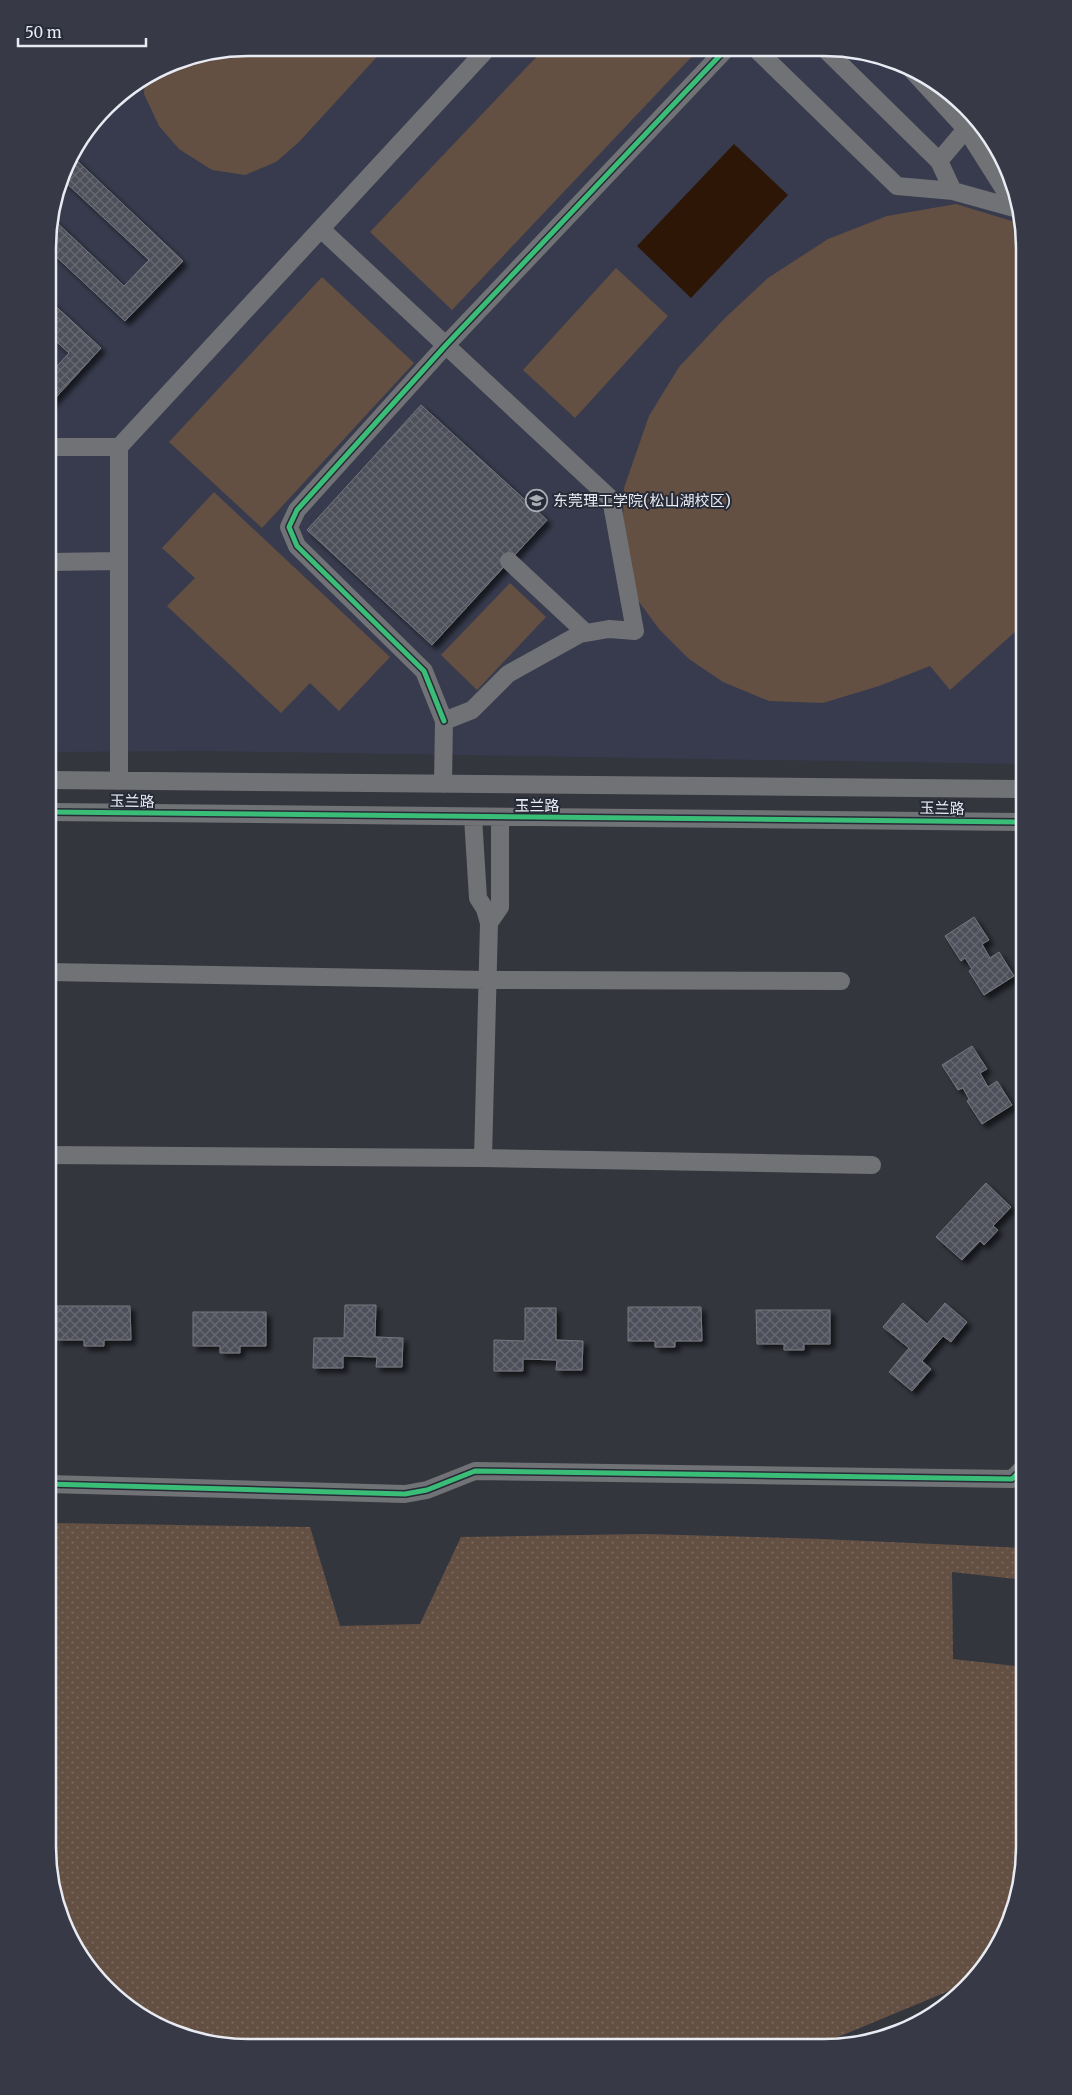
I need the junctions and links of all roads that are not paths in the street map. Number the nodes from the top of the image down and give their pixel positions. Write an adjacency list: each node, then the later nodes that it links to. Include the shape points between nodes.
1 (481, 56): 12 (street)
2 (719, 56): 13 (street)
3 (763, 56): 9 (street, via 897,186)
4 (833, 57): 8 (street)
5 (928, 87): 7 (street)
6 (963, 115): 7 (street)
7 (966, 129): 8 (street); 10 (street)
8 (939, 161): 9 (street)
9 (953, 191): 11 (street)
10 (1008, 195)
11 (1011, 207)
12 (322, 230): 13 (street); 14 (street)
13 (446, 345): 19 (street, via 611,499 635,631 609,629); 20 (street, via 297,510 289,527 297,546 424,671)
14 (119, 446): 15 (street); 16 (street)
15 (56, 447)
16 (119, 561): 18 (street); 22 (street)
17 (510, 561): 19 (street)
18 (56, 562)
19 (586, 633): 20 (street, via 508,674 472,710)
20 (444, 721): 23 (street)
21 (56, 780): 22 (street, 玉兰路)
22 (119, 781): 23 (street, 玉兰路)
23 (443, 784): 24 (street, 玉兰路)
24 (1016, 789)
25 (56, 812): 26 (street, 玉兰路)
26 (473, 817): 27 (street, 玉兰路); 29 (street, via 478,898)
27 (500, 817): 28 (street, 玉兰路); 29 (street, via 500,907)
28 (1016, 822)
29 (489, 923): 31 (street)
30 (56, 972): 31 (street)
31 (487, 980): 32 (street); 34 (street)
32 (841, 981)
33 (56, 1155): 34 (street)
34 (483, 1158): 35 (street)
35 (872, 1166)
36 (1016, 1475): 37 (street, via 1012,1479 475,1471 427,1490 405,1494)
37 (56, 1484)

